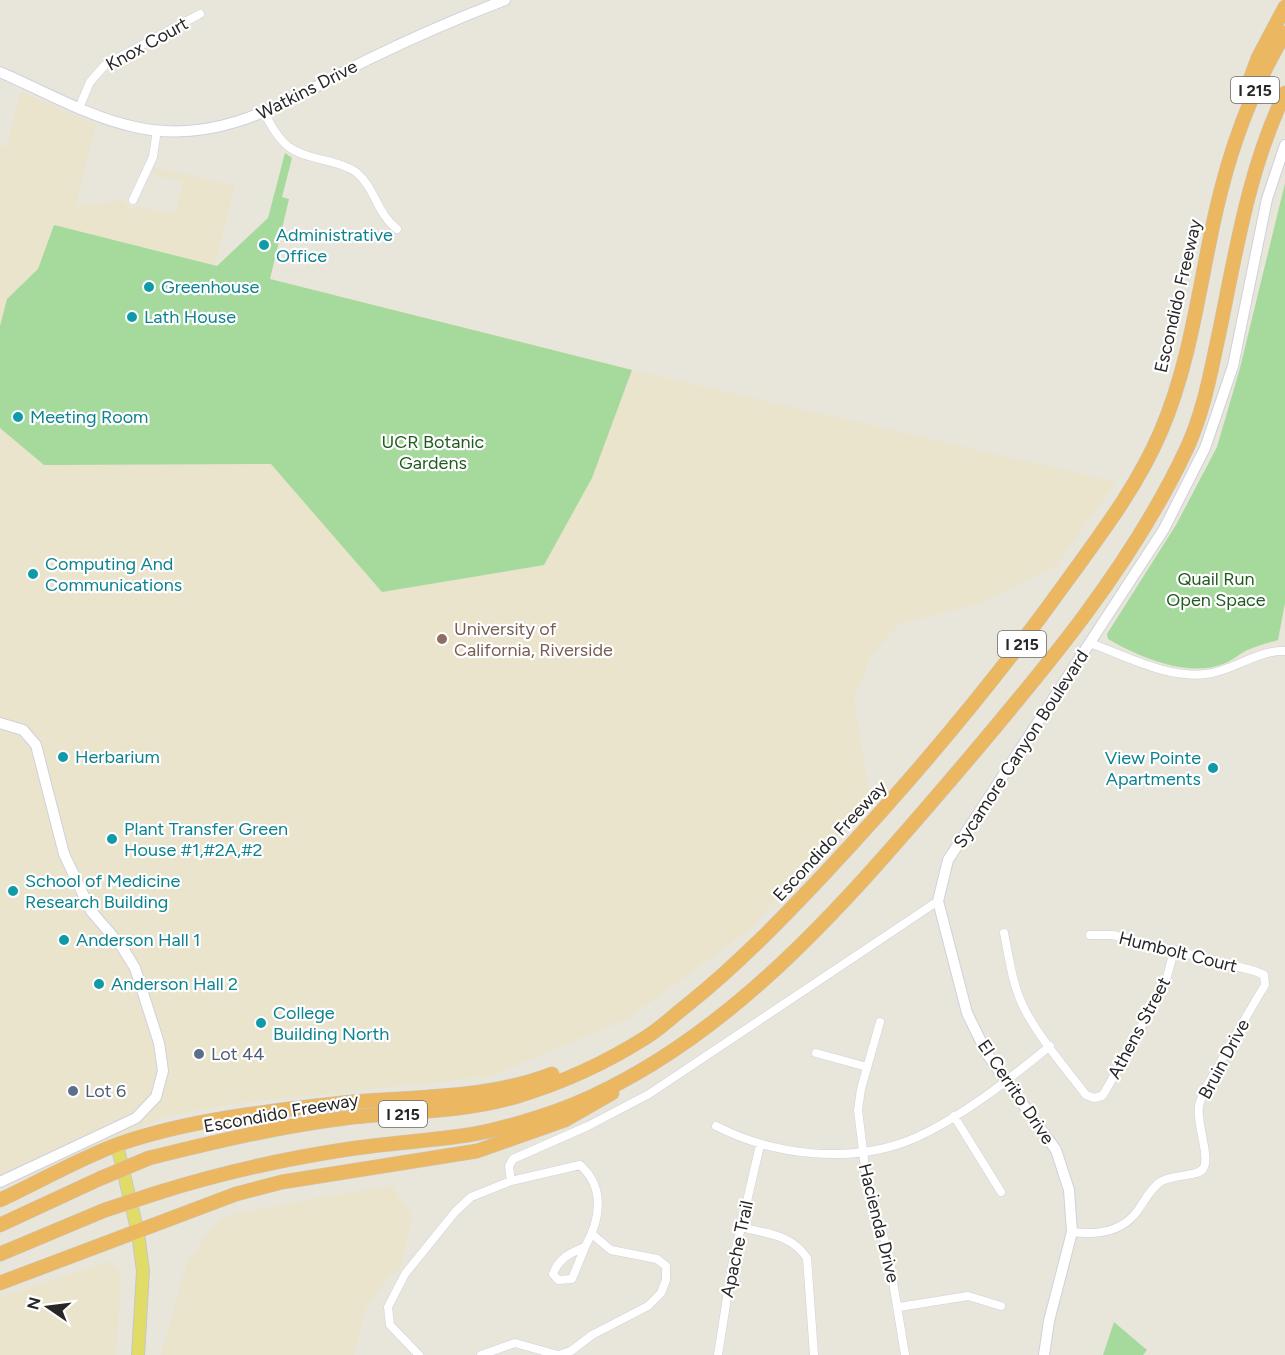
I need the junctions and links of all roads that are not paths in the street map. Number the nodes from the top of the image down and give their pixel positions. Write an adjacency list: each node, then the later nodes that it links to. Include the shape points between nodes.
1 (505, 0): 8 (street, Watkins Drive, via 399,45)
2 (1285, 7): 11 (highway, via 1258,58 1236,115)
3 (200, 14): 7 (street, Knox Court, via 105,65 90,82)
4 (1285, 33): 11 (highway, Escondido Freeway / I 215, via 1258,84)
5 (0, 72): 7 (street, Watkins Drive)
6 (1285, 93): 26 (highway, I 215, via 1249,191 1209,379 1189,442 1157,508 1042,670 906,832 802,943 746,995)
7 (79, 108): 9 (street, Watkins Drive, via 108,120)
8 (265, 114): 9 (street, Watkins Drive, via 225,126); 13 (street, via 287,148 358,174 381,213)
9 (157, 130): 12 (street, via 153,156)
10 (1285, 145): 14 (street, Sycamore Canyon Boulevard, via 1262,220 1233,366 1205,448 1164,529)
11 (1232, 150): 23 (highway, Escondido Freeway / I 215, via 1184,367 1161,430 1130,492 1017,651 883,811 780,921 707,989)
12 (133, 200)
13 (397, 229)
14 (1090, 643): 15 (street, via 1182,674 1206,674 1228,669 1262,653); 17 (street, Sycamore Canyon Boulevard, via 948,860)
15 (1285, 651)
16 (0, 723): 35 (street, via 28,734 36,745 56,831 91,911 122,947 140,979 161,1050 163,1071 156,1097 136,1118)
17 (938, 901): 28 (street, El Cerrito Drive, via 967,1013 987,1054); 34 (street, via 644,1097 518,1156 509,1166)
18 (1004, 933): 24 (street, via 1023,1004)
19 (1090, 935): 20 (street, Humbolt Court, via 1113,935)
20 (1174, 951): 21 (street, Humbolt Court); 24 (street, Athens Street, via 1165,984 1102,1096 1086,1095)
21 (1264, 975): 40 (street, Bruin Drive, via 1265,985 1199,1106 1199,1132 1206,1160 1203,1168 1198,1173 1174,1175 1161,1182 1146,1196 1136,1214 1116,1228 1092,1235)
22 (880, 1022): 27 (street, Hacienda Drive)
23 (646, 1038): 31 (highway, via 515,1085 442,1097 341,1104 189,1125); 38 (highway, Escondido Freeway / I 215, bridge, via 567,1078 518,1097 435,1111 345,1118 149,1158)
24 (1050, 1046): 28 (street)
25 (816, 1053): 27 (street)
26 (648, 1067): 41 (highway, via 599,1102 565,1120 509,1140 461,1155 282,1182 236,1194); 44 (highway, I 215, bridge, via 573,1105 472,1135 349,1149 225,1172 105,1210)
27 (867, 1067): 33 (street, Hacienda Drive, via 858,1110)
28 (1008, 1080): 29 (street); 40 (street, El Cerrito Drive, via 1046,1134 1064,1168)
29 (954, 1116): 33 (street, via 914,1138); 36 (street)
30 (716, 1126): 32 (street)
31 (117, 1145): 37 (highway); 41 (main road)
32 (760, 1145): 33 (street, via 802,1152); 39 (street, Apache Trail)
33 (862, 1152): 47 (street, Hacienda Drive)
34 (511, 1181): 42 (street, via 580,1165 592,1176 599,1197); 49 (street, via 471,1197 455,1212 393,1293 388,1307 390,1325)
35 (0, 1182)
36 (1001, 1192)
37 (0, 1200)
38 (0, 1225)
39 (741, 1227): 52 (street, Apache Trail); 53 (street, via 785,1238 799,1246 807,1258)
40 (1072, 1232): 55 (street, El Cerrito Drive)
41 (138, 1233): 45 (highway); 48 (main road, via 144,1298)
42 (592, 1234): 43 (street); 51 (street, via 611,1250 657,1259 666,1266 666,1280 661,1293 648,1306)
43 (585, 1247): 43 (street, via 567,1254 557,1264 553,1274 558,1280 572,1279)
44 (0, 1254)
45 (0, 1283)
46 (1001, 1306): 47 (street, via 968,1296)
47 (898, 1307): 54 (street, Hacienda Drive)
48 (138, 1355)
49 (419, 1355)
50 (481, 1355): 51 (street, via 515,1343)
51 (559, 1355)
52 (718, 1355)
53 (814, 1355)
54 (905, 1355)
55 (1044, 1355)

